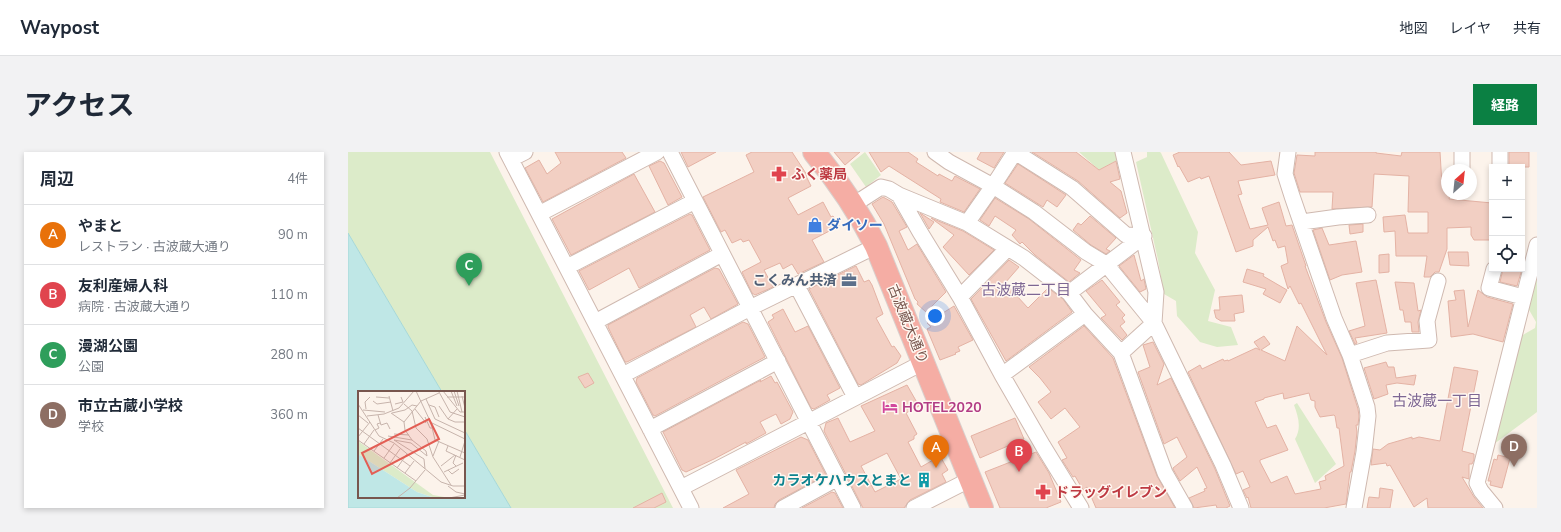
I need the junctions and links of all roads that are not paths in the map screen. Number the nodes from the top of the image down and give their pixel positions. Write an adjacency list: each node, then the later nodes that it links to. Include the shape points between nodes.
1 (525, 152): 11 (street)
2 (657, 152): 18 (street)
3 (670, 152): 16 (street)
4 (814, 152): 17 (highway, 古波蔵大通り)
5 (935, 152): 14 (street)
6 (1015, 152): 14 (street); 22 (street, via 1072,188 1126,235)
7 (1123, 152): 22 (street)
8 (1288, 152): 20 (street, via 1286,174)
9 (1462, 152): 12 (street)
10 (1500, 152): 13 (street)
11 (509, 156): 18 (street)
12 (1462, 164)
13 (1500, 164)
14 (993, 186): 21 (street); 27 (street)
15 (899, 195): 17 (street, via 880,187); 21 (street); 33 (street)
16 (695, 201): 26 (street); 28 (street)
17 (853, 205): 23 (highway, 古波蔵大通り)
18 (539, 214): 28 (street)
19 (1368, 215): 20 (street)
20 (1302, 222): 40 (street, via 1334,318)
21 (967, 223): 24 (street)
22 (1144, 236): 27 (street); 38 (street, via 1156,292)
23 (876, 246): 31 (street); 42 (highway, 古波蔵大通り)
24 (1008, 248): 32 (street); 33 (street)
25 (1536, 250): 34 (street)
26 (722, 254): 35 (street); 37 (street)
27 (1106, 264): 32 (street); 38 (street)
28 (567, 267): 37 (street)
29 (1493, 272): 34 (street, via 1489,288)
30 (1438, 281): 40 (street, via 1427,321 1429,340 1387,342)
31 (797, 286): 35 (street); 45 (street)
32 (1069, 293): 36 (street)
33 (960, 296): 44 (street)
34 (1523, 296): 60 (street, via 1478,483 1481,491)
35 (750, 308): 41 (street); 43 (street)
36 (1085, 314): 39 (street); 44 (street)
37 (595, 322): 43 (street)
38 (1154, 323): 39 (street); 58 (street, via 1223,465)
39 (1121, 352): 57 (street, via 1165,472)
40 (1350, 355): 59 (street, via 1368,407)
41 (778, 361): 46 (street); 47 (street)
42 (924, 362): 45 (street); 49 (highway, 古波蔵大通り)
43 (623, 375): 47 (street)
44 (1002, 375): 56 (street)
45 (854, 397): 46 (street)
46 (809, 420): 48 (street); 50 (street)
47 (650, 429): 50 (street)
48 (838, 478): 52 (street); 53 (street)
49 (971, 479): 54 (street); 55 (highway, 古波蔵大通り)
50 (681, 488): 51 (street)
51 (691, 508)
52 (783, 508)
53 (853, 508)
54 (914, 508)
55 (982, 508)
56 (1081, 508)
57 (1185, 508)
58 (1241, 508)
59 (1354, 508)
60 (1495, 508)

